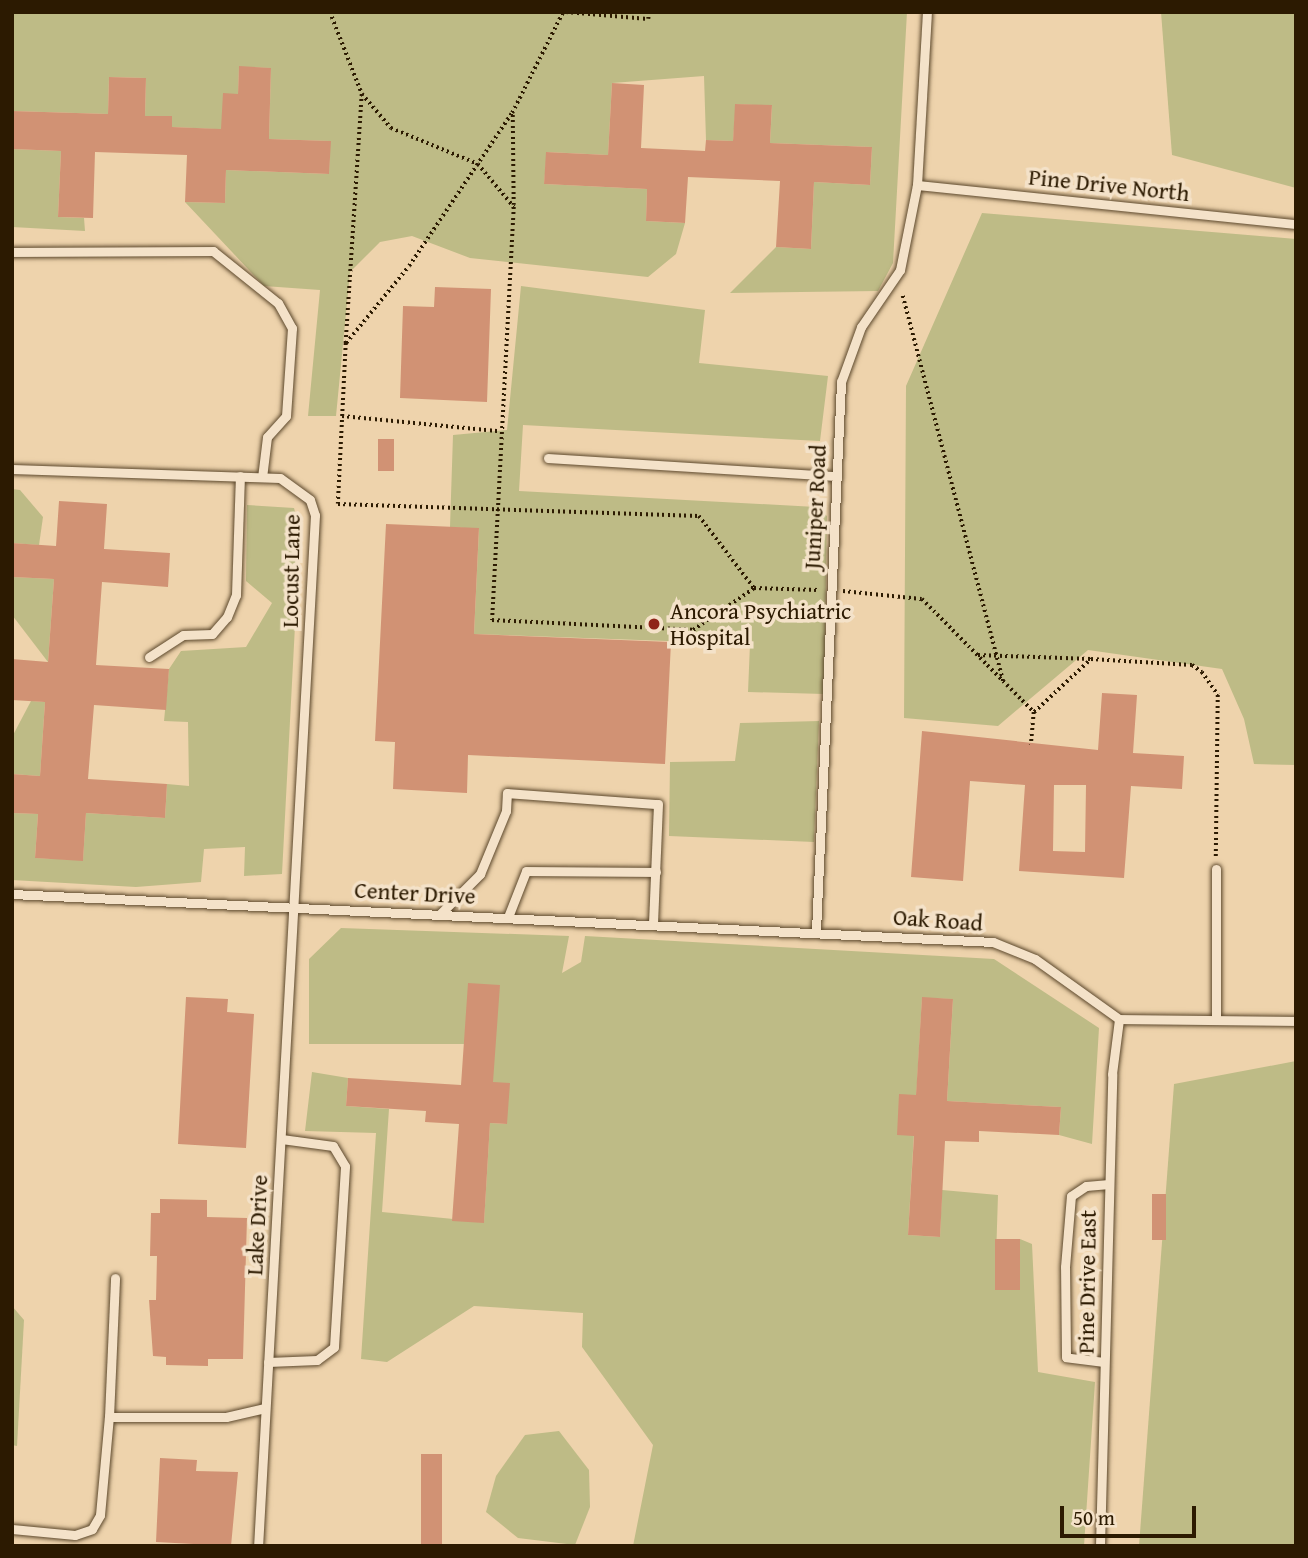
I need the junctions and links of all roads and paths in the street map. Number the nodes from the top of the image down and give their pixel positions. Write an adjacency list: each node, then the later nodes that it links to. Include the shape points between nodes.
1 (330, 12): 5 (path)
2 (565, 12): 3 (path, via 648,19); 6 (path)
3 (649, 12)
4 (927, 12): 8 (lane, Juniper Road)
5 (362, 94): 7 (path, via 391,128); 13 (path)
6 (513, 113): 7 (path); 9 (path)
7 (478, 164): 9 (path); 13 (path, via 409,266)
8 (918, 185): 10 (lane, Pine Drive North); 20 (lane, Juniper Road, via 900,271 861,327 841,382)
9 (514, 207): 15 (path)
10 (1296, 223)
11 (12, 252): 19 (lane, via 213,251 278,303 292,328 286,416 267,437)
12 (903, 296): 25 (path)
13 (346, 343): 14 (path)
14 (342, 416): 15 (path); 21 (path, via 338,504)
15 (499, 431): 21 (path)
16 (548, 458): 20 (lane)
17 (12, 469): 18 (lane, Locust Lane)
18 (240, 475): 19 (lane, Locust Lane); 26 (lane, via 236,595 227,617 212,634 183,635)
19 (262, 476): 34 (lane, Locust Lane, via 297,487 315,515)
20 (835, 476): 23 (lane, Juniper Road)
21 (494, 509): 22 (path, via 699,516); 22 (path, via 492,620 693,630)
22 (754, 588): 23 (path)
23 (831, 590): 24 (path, via 922,599); 38 (lane, Juniper Road)
24 (976, 655): 25 (path); 28 (path)
25 (997, 656): 27 (path); 28 (path)
26 (149, 657)
27 (1091, 659): 29 (path); 31 (path, via 1192,664 1212,680 1218,712)
28 (1004, 684): 29 (path)
29 (1034, 712): 30 (path)
30 (1031, 745)
31 (1216, 869): 40 (lane)
32 (656, 872): 35 (lane, via 658,804 507,793 506,811 480,874); 36 (lane, via 526,871); 37 (lane)
33 (12, 894): 34 (lane, Center Drive)
34 (295, 907): 35 (lane, Center Drive); 42 (lane, Lake Drive)
35 (440, 914): 36 (lane, Center Drive)
36 (508, 917): 37 (lane, Center Drive)
37 (653, 924): 38 (lane, Center Drive)
38 (816, 931): 39 (lane, Oak Road, via 993,942 1035,959)
39 (1119, 1019): 40 (lane); 43 (lane, Pine Drive East, via 1112,1074)
40 (1216, 1020): 41 (lane)
41 (1296, 1021)
42 (281, 1139): 45 (lane, Lake Drive); 45 (lane, via 333,1146 345,1166 334,1347 317,1360)
43 (1109, 1184): 46 (lane, Pine Drive East); 46 (lane, via 1086,1186 1071,1196 1065,1268 1066,1357)
44 (115, 1278): 48 (lane)
45 (268, 1362): 47 (lane, Lake Drive)
46 (1104, 1362): 51 (lane, Pine Drive East)
47 (265, 1408): 48 (lane, via 226,1417); 50 (lane, Lake Drive)
48 (109, 1417): 49 (lane, via 100,1515 92,1529 75,1535)
49 (12, 1529)
50 (258, 1546)
51 (1100, 1546)

